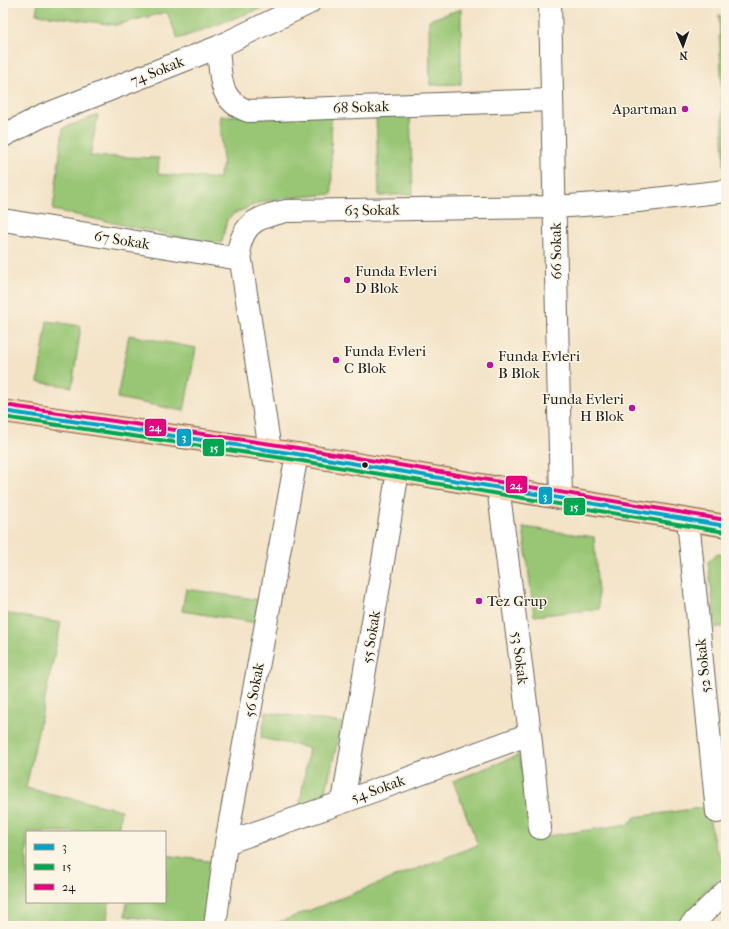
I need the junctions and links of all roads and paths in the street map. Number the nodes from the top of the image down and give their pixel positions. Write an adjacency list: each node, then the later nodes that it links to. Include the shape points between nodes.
1 (309, 3): 3 (street, 74 Sokak)
2 (550, 3): 4 (street, 66 Sokak)
3 (218, 47): 4 (street, 68 Sokak, via 224,92 239,108 248,111); 5 (street, 74 Sokak, via 40,117)
4 (552, 100): 7 (street, 66 Sokak)
5 (3, 136)
6 (726, 191): 7 (street, 63 Sokak)
7 (554, 207): 9 (street, 63 Sokak, via 286,211 251,224 241,238); 15 (street, 66 Sokak)
8 (3, 220): 9 (street, 67 Sokak)
9 (240, 259): 11 (street, 63 Sokak)
10 (3, 411): 11 (main road)
11 (270, 450): 12 (main road)
12 (296, 454): 13 (main road); 22 (street, 56 Sokak)
13 (398, 471): 14 (main road); 19 (street, 55 Sokak)
14 (498, 487): 15 (main road); 18 (street, 53 Sokak)
15 (561, 498): 16 (main road)
16 (688, 520): 17 (main road); 20 (street, 52 Sokak)
17 (726, 526)
18 (530, 734): 19 (street, 54 Sokak); 21 (street, 53 Sokak)
19 (343, 802): 22 (street, 54 Sokak)
20 (718, 812)
21 (540, 828)
22 (226, 843): 24 (street, 56 Sokak)
23 (726, 891): 25 (street)
24 (215, 926)
25 (690, 926)

